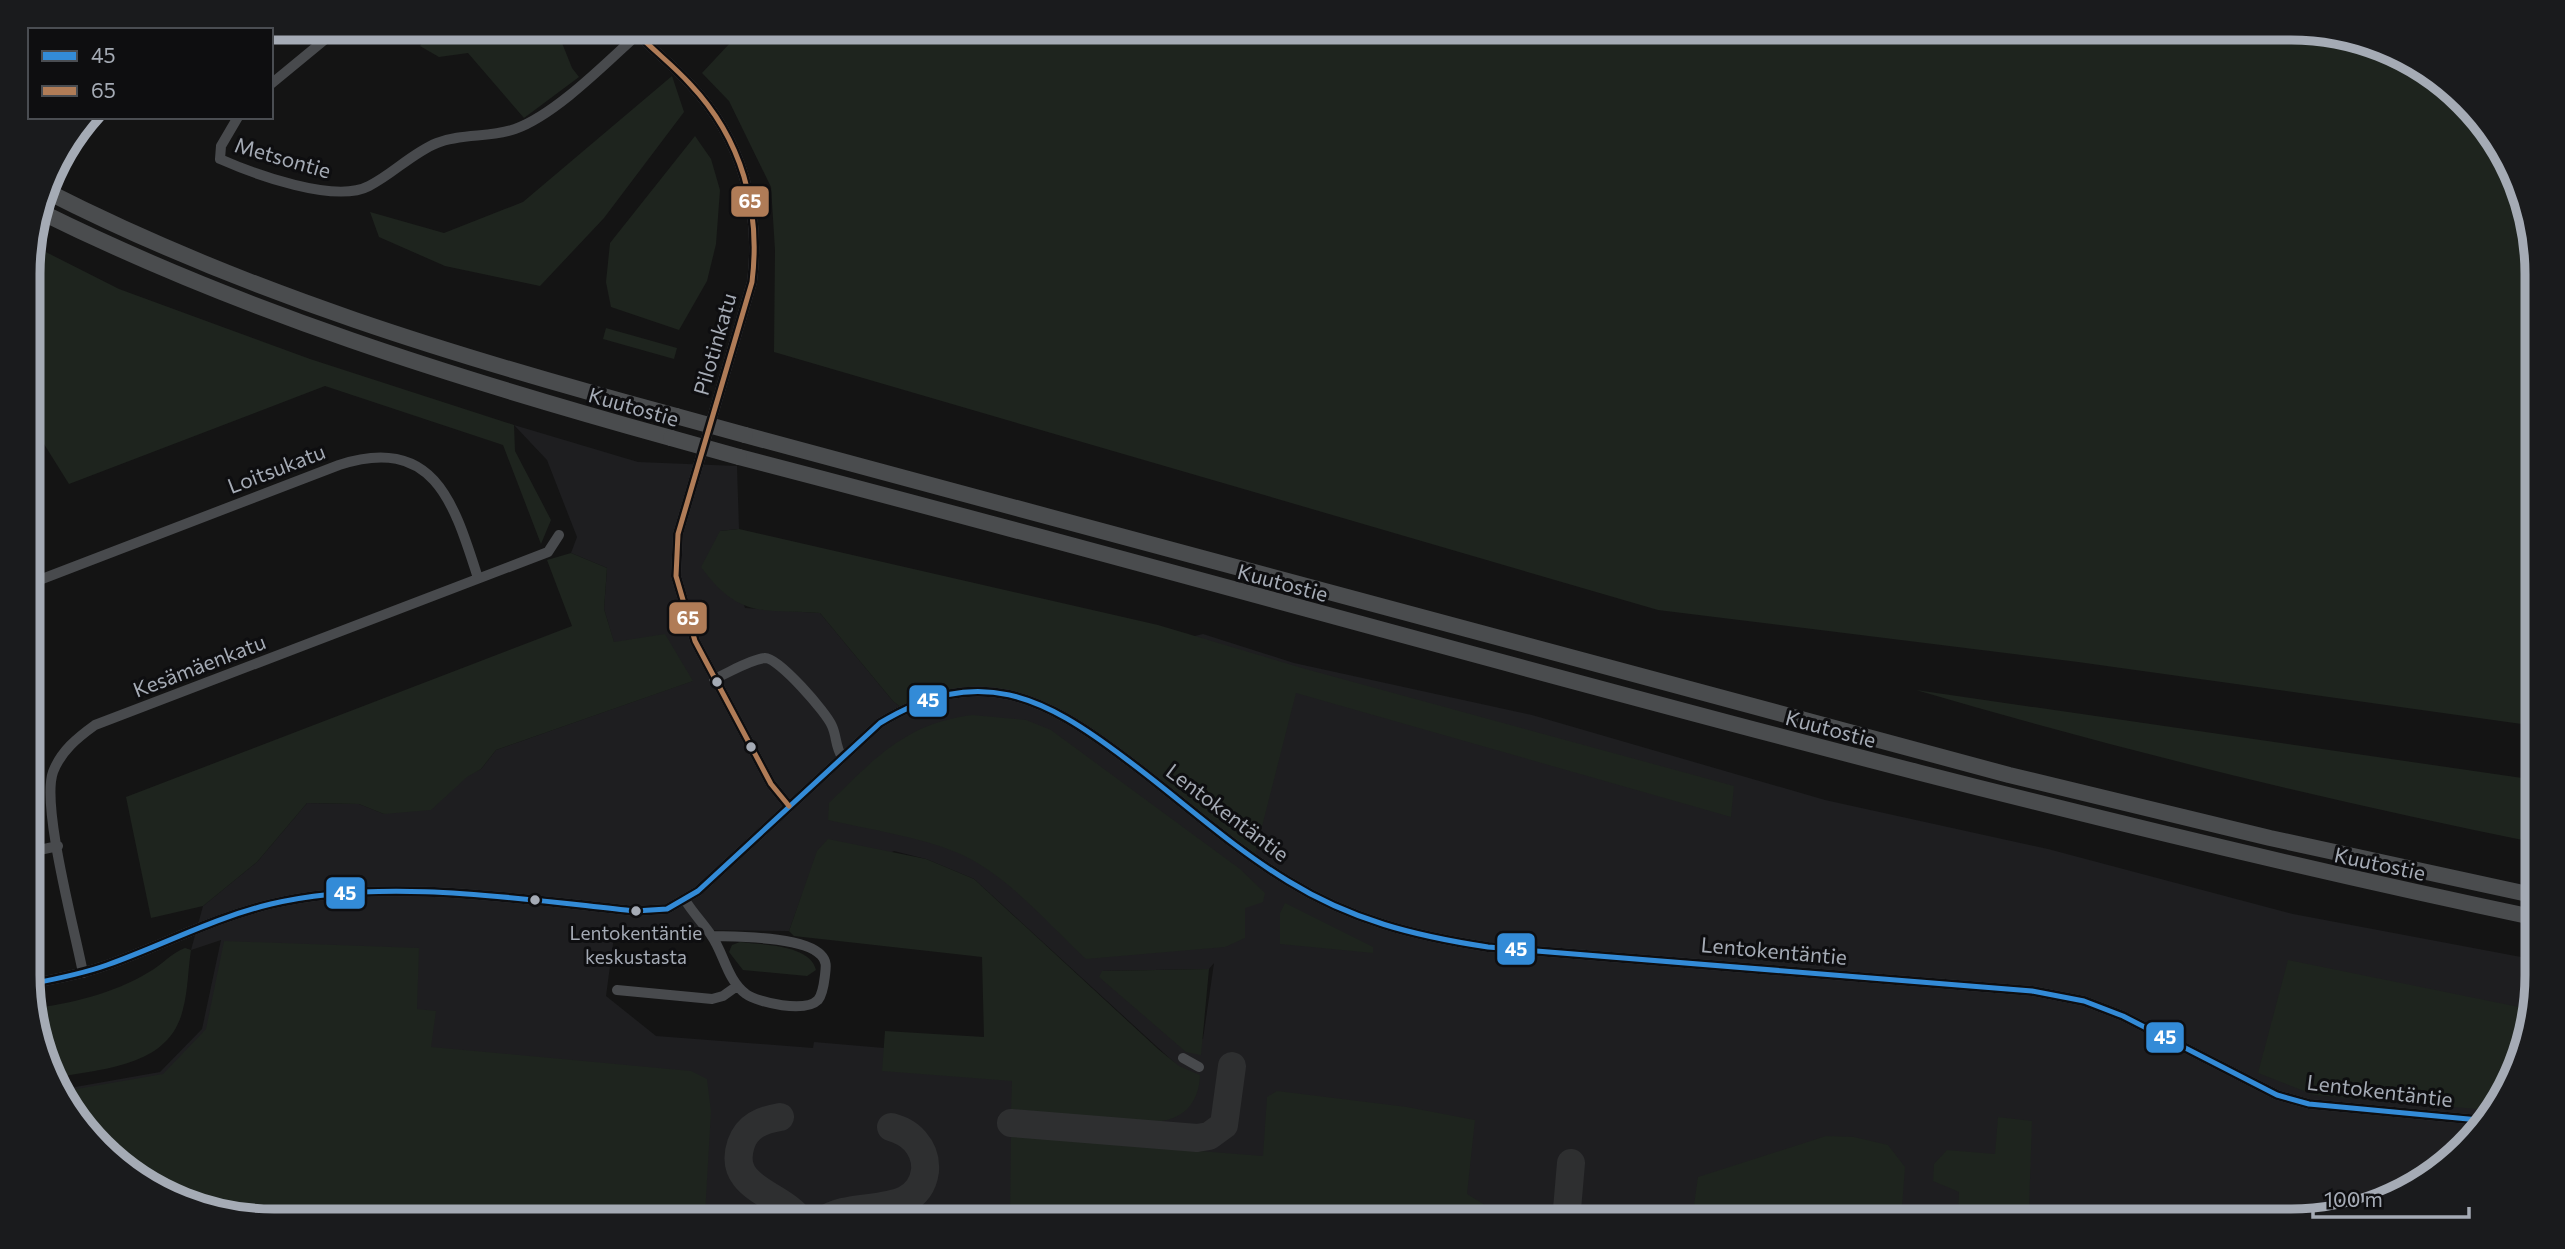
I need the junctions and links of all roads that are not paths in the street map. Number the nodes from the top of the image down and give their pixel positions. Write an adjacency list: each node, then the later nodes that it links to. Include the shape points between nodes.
1 (324, 41): 4 (street)
2 (624, 41): 5 (street, Metsontie, via 534,120 489,135 455,137 435,144 368,187 346,192 324,192 220,159 221,146)
3 (645, 41): 15 (street, Pilotinkatu, via 715,114 739,158 754,215 752,282 678,534 676,576 684,613)
4 (273, 82)
5 (236, 119)
6 (58, 185): 10 (highway)
7 (55, 195): 10 (highway, Kuutostie)
8 (48, 215): 11 (highway, Kuutostie)
9 (46, 224): 11 (highway, via 161,275)
10 (275, 291): 20 (highway, Kuutostie, bridge, via 521,374 2009,775)
11 (264, 311): 22 (highway, Kuutostie, bridge, via 423,366 739,457 2003,796 2262,860)
12 (559, 535): 13 (street, Kesämäenkatu, via 548,552)
13 (478, 578): 14 (street, Loitsukatu, via 449,500 429,474 388,456 364,456); 18 (street, Kesämäenkatu, via 95,725 65,750 52,774 50,807)
14 (41, 580)
15 (714, 679): 16 (street, via 761,659 776,661 825,715); 17 (street, Pilotinkatu, via 771,784)
16 (842, 757): 17 (street, Lentokentäntie); 30 (street, Lentokentäntie, via 880,723 926,700 965,692 1020,697 1077,723 1286,880 1374,924 1488,947 2032,990 2084,1001 2123,1016 2277,1095 2309,1104)
17 (789, 806): 21 (street, Lentokentäntie)
18 (58, 846): 19 (street); 24 (street, Kesämäenkatu)
19 (40, 850)
20 (2525, 893)
21 (685, 900): 23 (street); 24 (street, Lentokentäntie, via 667,909 635,911 451,894 336,892 244,911)
22 (2525, 916)
23 (712, 936): 26 (street); 26 (street, via 775,940 814,950 827,964 815,1003 764,1003)
24 (83, 973): 25 (street, Lentokentäntie)
25 (40, 982)
26 (737, 986): 27 (street, via 712,999)
27 (617, 990)
28 (1183, 1058): 29 (street)
29 (1199, 1067)
30 (2473, 1120)

